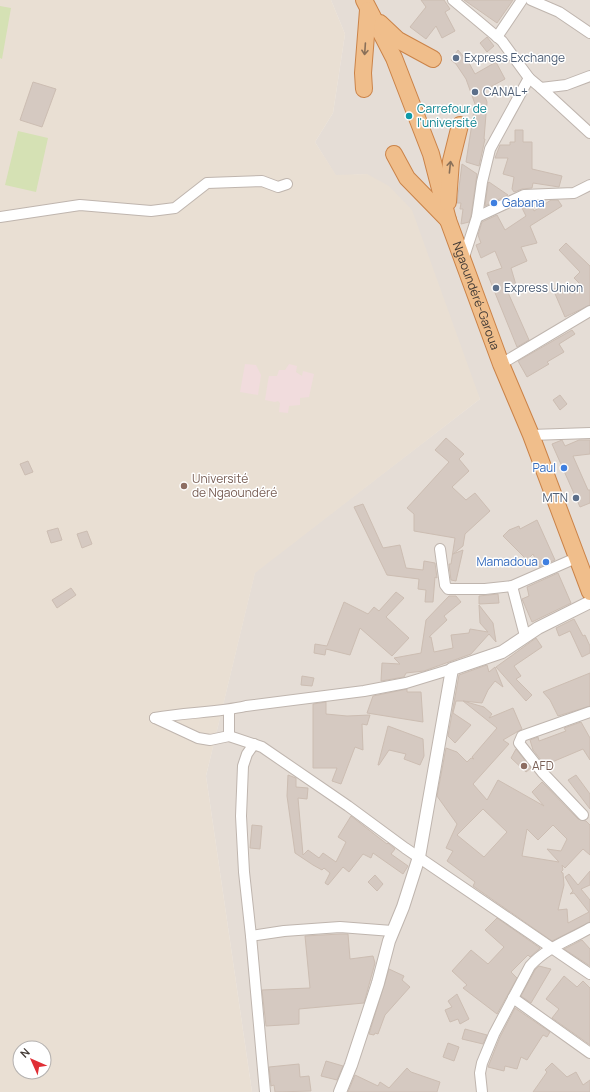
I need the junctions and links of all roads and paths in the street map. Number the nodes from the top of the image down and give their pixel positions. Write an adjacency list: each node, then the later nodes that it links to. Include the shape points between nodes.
1 (453, 0): 6 (street)
2 (522, 0): 6 (street)
3 (531, 0): 5 (street, via 559,12)
4 (366, 5): 7 (highway, via 398,40); 10 (highway, one-way to 10); 19 (highway, Ngaoundéré-Garoua, via 394,58 425,139)
5 (590, 33)
6 (497, 37): 9 (street)
7 (433, 59)
8 (590, 76): 11 (street, via 566,85)
9 (529, 78): 11 (street); 18 (street, via 490,149)
10 (364, 88)
11 (541, 88): 13 (street)
12 (460, 125): 19 (highway, one-way to 12, via 451,161)
13 (590, 133)
14 (394, 154): 19 (highway, via 407,178)
15 (287, 184): 17 (street, via 278,186 262,181 207,183 175,208 151,211 80,206)
16 (590, 185): 18 (street, via 574,194 524,195)
17 (0, 217)
18 (477, 217): 20 (street)
19 (448, 220): 20 (highway, Ngaoundéré-Garoua)
20 (463, 261): 22 (highway, Ngaoundéré-Garoua)
21 (590, 311): 22 (street)
22 (501, 364): 24 (highway, Ngaoundéré-Garoua)
23 (590, 433): 24 (street)
24 (531, 434): 26 (highway, Ngaoundéré-Garoua)
25 (440, 549): 27 (street, via 444,585 448,589)
26 (576, 558): 27 (street); 28 (highway, Ngaoundéré-Garoua)
27 (512, 586): 30 (street)
28 (590, 592)
29 (590, 602): 30 (street)
30 (525, 636): 31 (street, via 502,652)
31 (452, 669): 32 (street, via 364,691); 37 (street)
32 (229, 710): 34 (street); 34 (street, via 155,718 198,738 210,740)
33 (590, 712): 36 (street, via 522,736 519,743 542,772)
34 (229, 736): 35 (street)
35 (254, 744): 37 (street, via 274,755); 40 (street, via 243,766 241,816)
36 (583, 815)
37 (419, 857): 39 (street, via 403,907); 41 (street)
38 (590, 928): 41 (street)
39 (392, 931): 40 (street, via 340,927); 46 (street, via 351,1065)
40 (251, 936): 45 (street)
41 (553, 947): 42 (street); 43 (street, via 530,966)
42 (590, 974)
43 (513, 998): 44 (street); 47 (street, via 482,1063)
44 (590, 1053)
45 (265, 1092)
46 (340, 1092)
47 (482, 1092)

